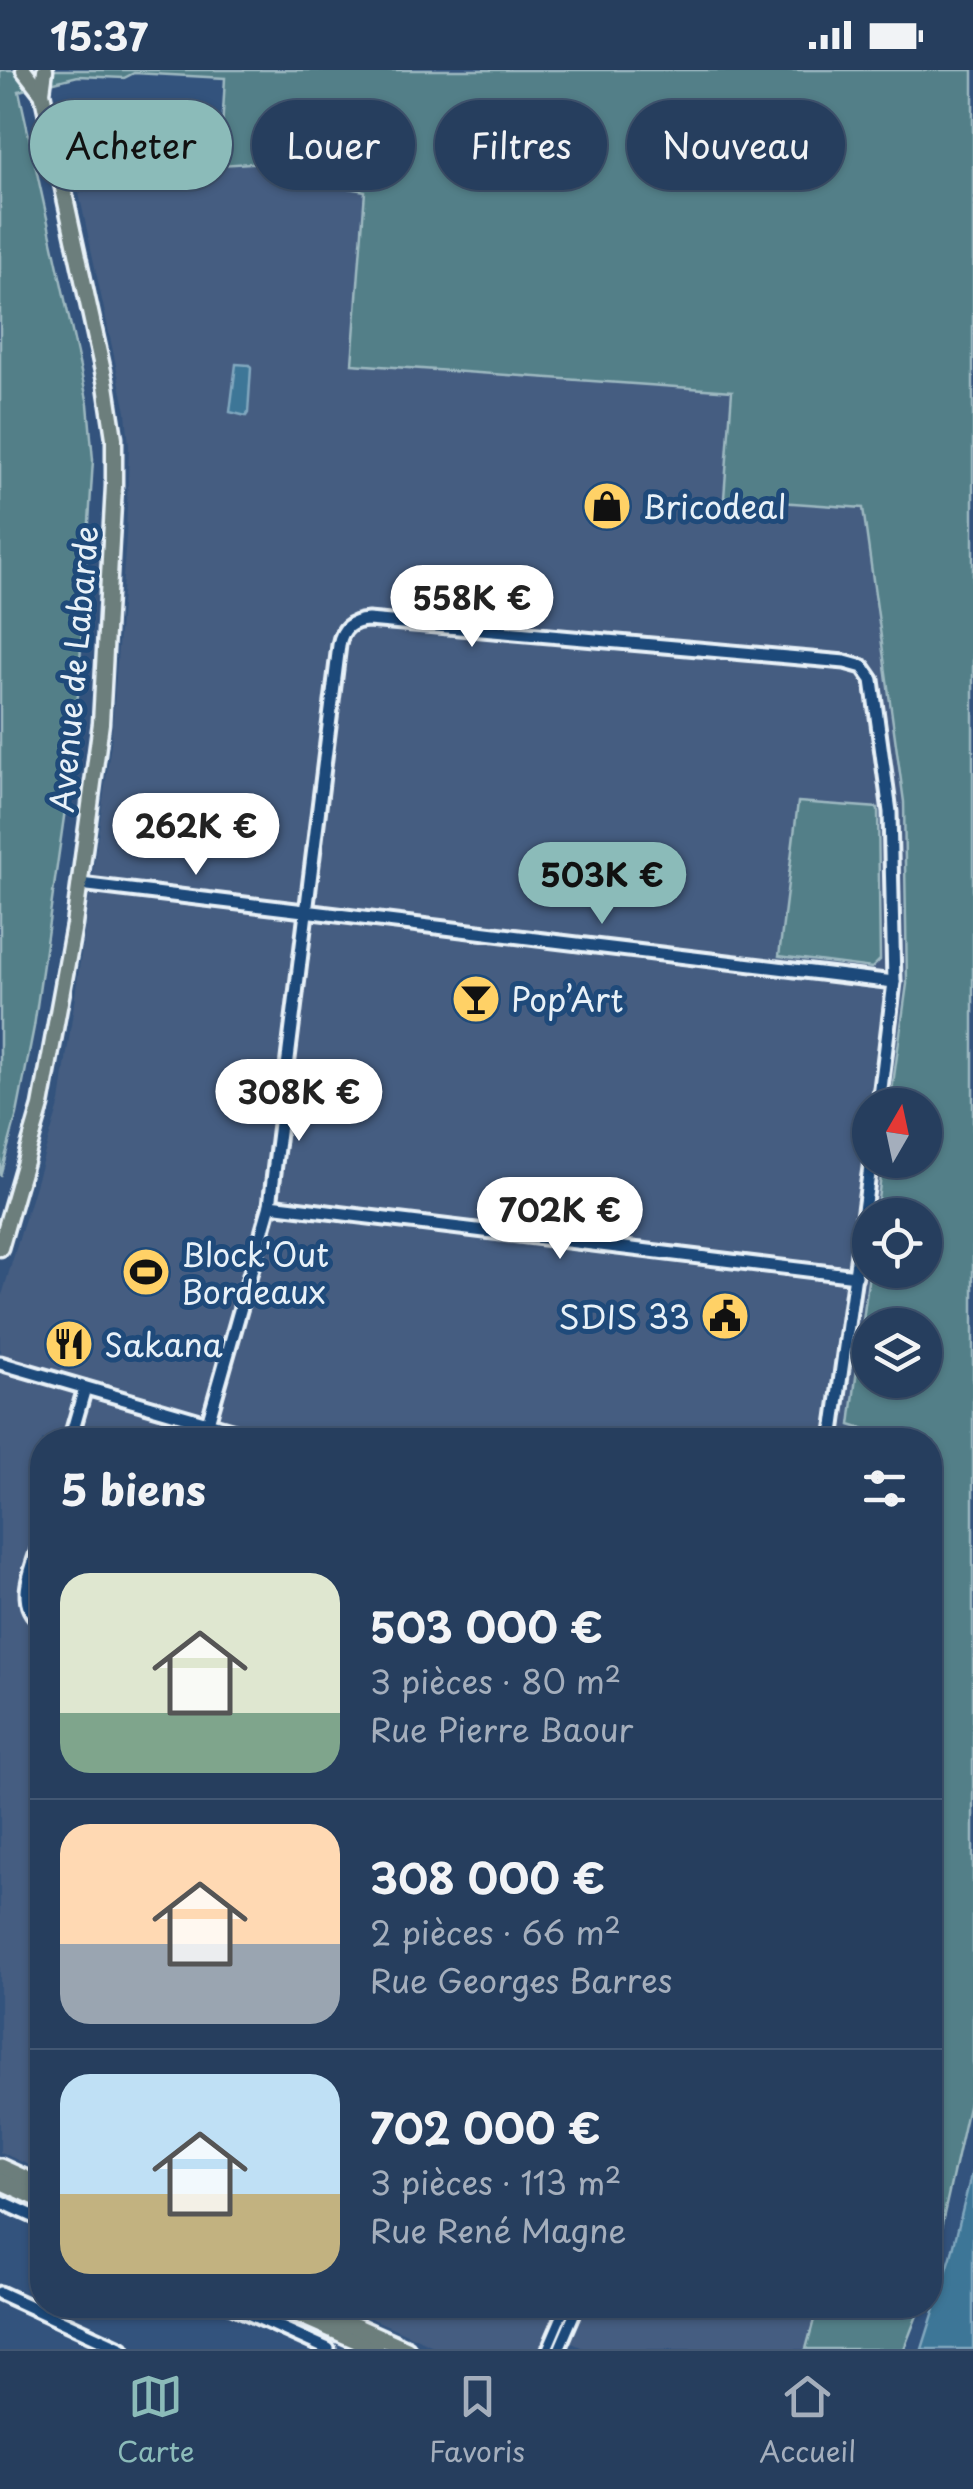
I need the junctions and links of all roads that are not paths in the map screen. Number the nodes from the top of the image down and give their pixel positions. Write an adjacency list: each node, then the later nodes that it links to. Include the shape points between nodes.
1 (24, 70): 2 (main road); 4 (main road, Avenue de Labarde)
2 (38, 70)
3 (45, 70): 4 (main road, Avenue de Labarde)
4 (42, 92): 5 (main road, Avenue de Labarde, via 114,438 101,723)
5 (80, 884): 6 (street); 10 (main road, Avenue de Labarde, via 40,1106)
6 (306, 912): 7 (street); 7 (street, via 340,637 354,622 845,662 863,667 872,680 890,812); 9 (street)
7 (894, 982): 8 (street)
8 (881, 1088)
9 (270, 1205): 11 (street); 15 (street)
10 (0, 1248)
11 (852, 1276)
12 (854, 1288): 18 (street)
13 (1, 1363): 14 (street)
14 (86, 1388): 15 (street); 16 (street)
15 (208, 1423): 17 (street)
16 (74, 1428)
17 (221, 1428)
18 (834, 1428)
19 (30, 1583): 20 (street)
20 (30, 1609)
21 (0, 2167): 23 (highway)
22 (0, 2181): 24 (highway)
23 (30, 2181)
24 (30, 2195)
25 (0, 2201): 26 (street)
26 (30, 2215)
27 (0, 2293): 28 (street)
28 (30, 2307)
29 (54, 2318): 35 (street)
30 (259, 2318): 36 (street)
31 (306, 2318): 37 (highway)
32 (337, 2318): 38 (highway)
33 (562, 2318): 39 (street)
34 (571, 2318): 40 (street)
35 (122, 2349)
36 (328, 2349)
37 (376, 2349)
38 (407, 2349)
39 (549, 2349)
40 (558, 2349)

